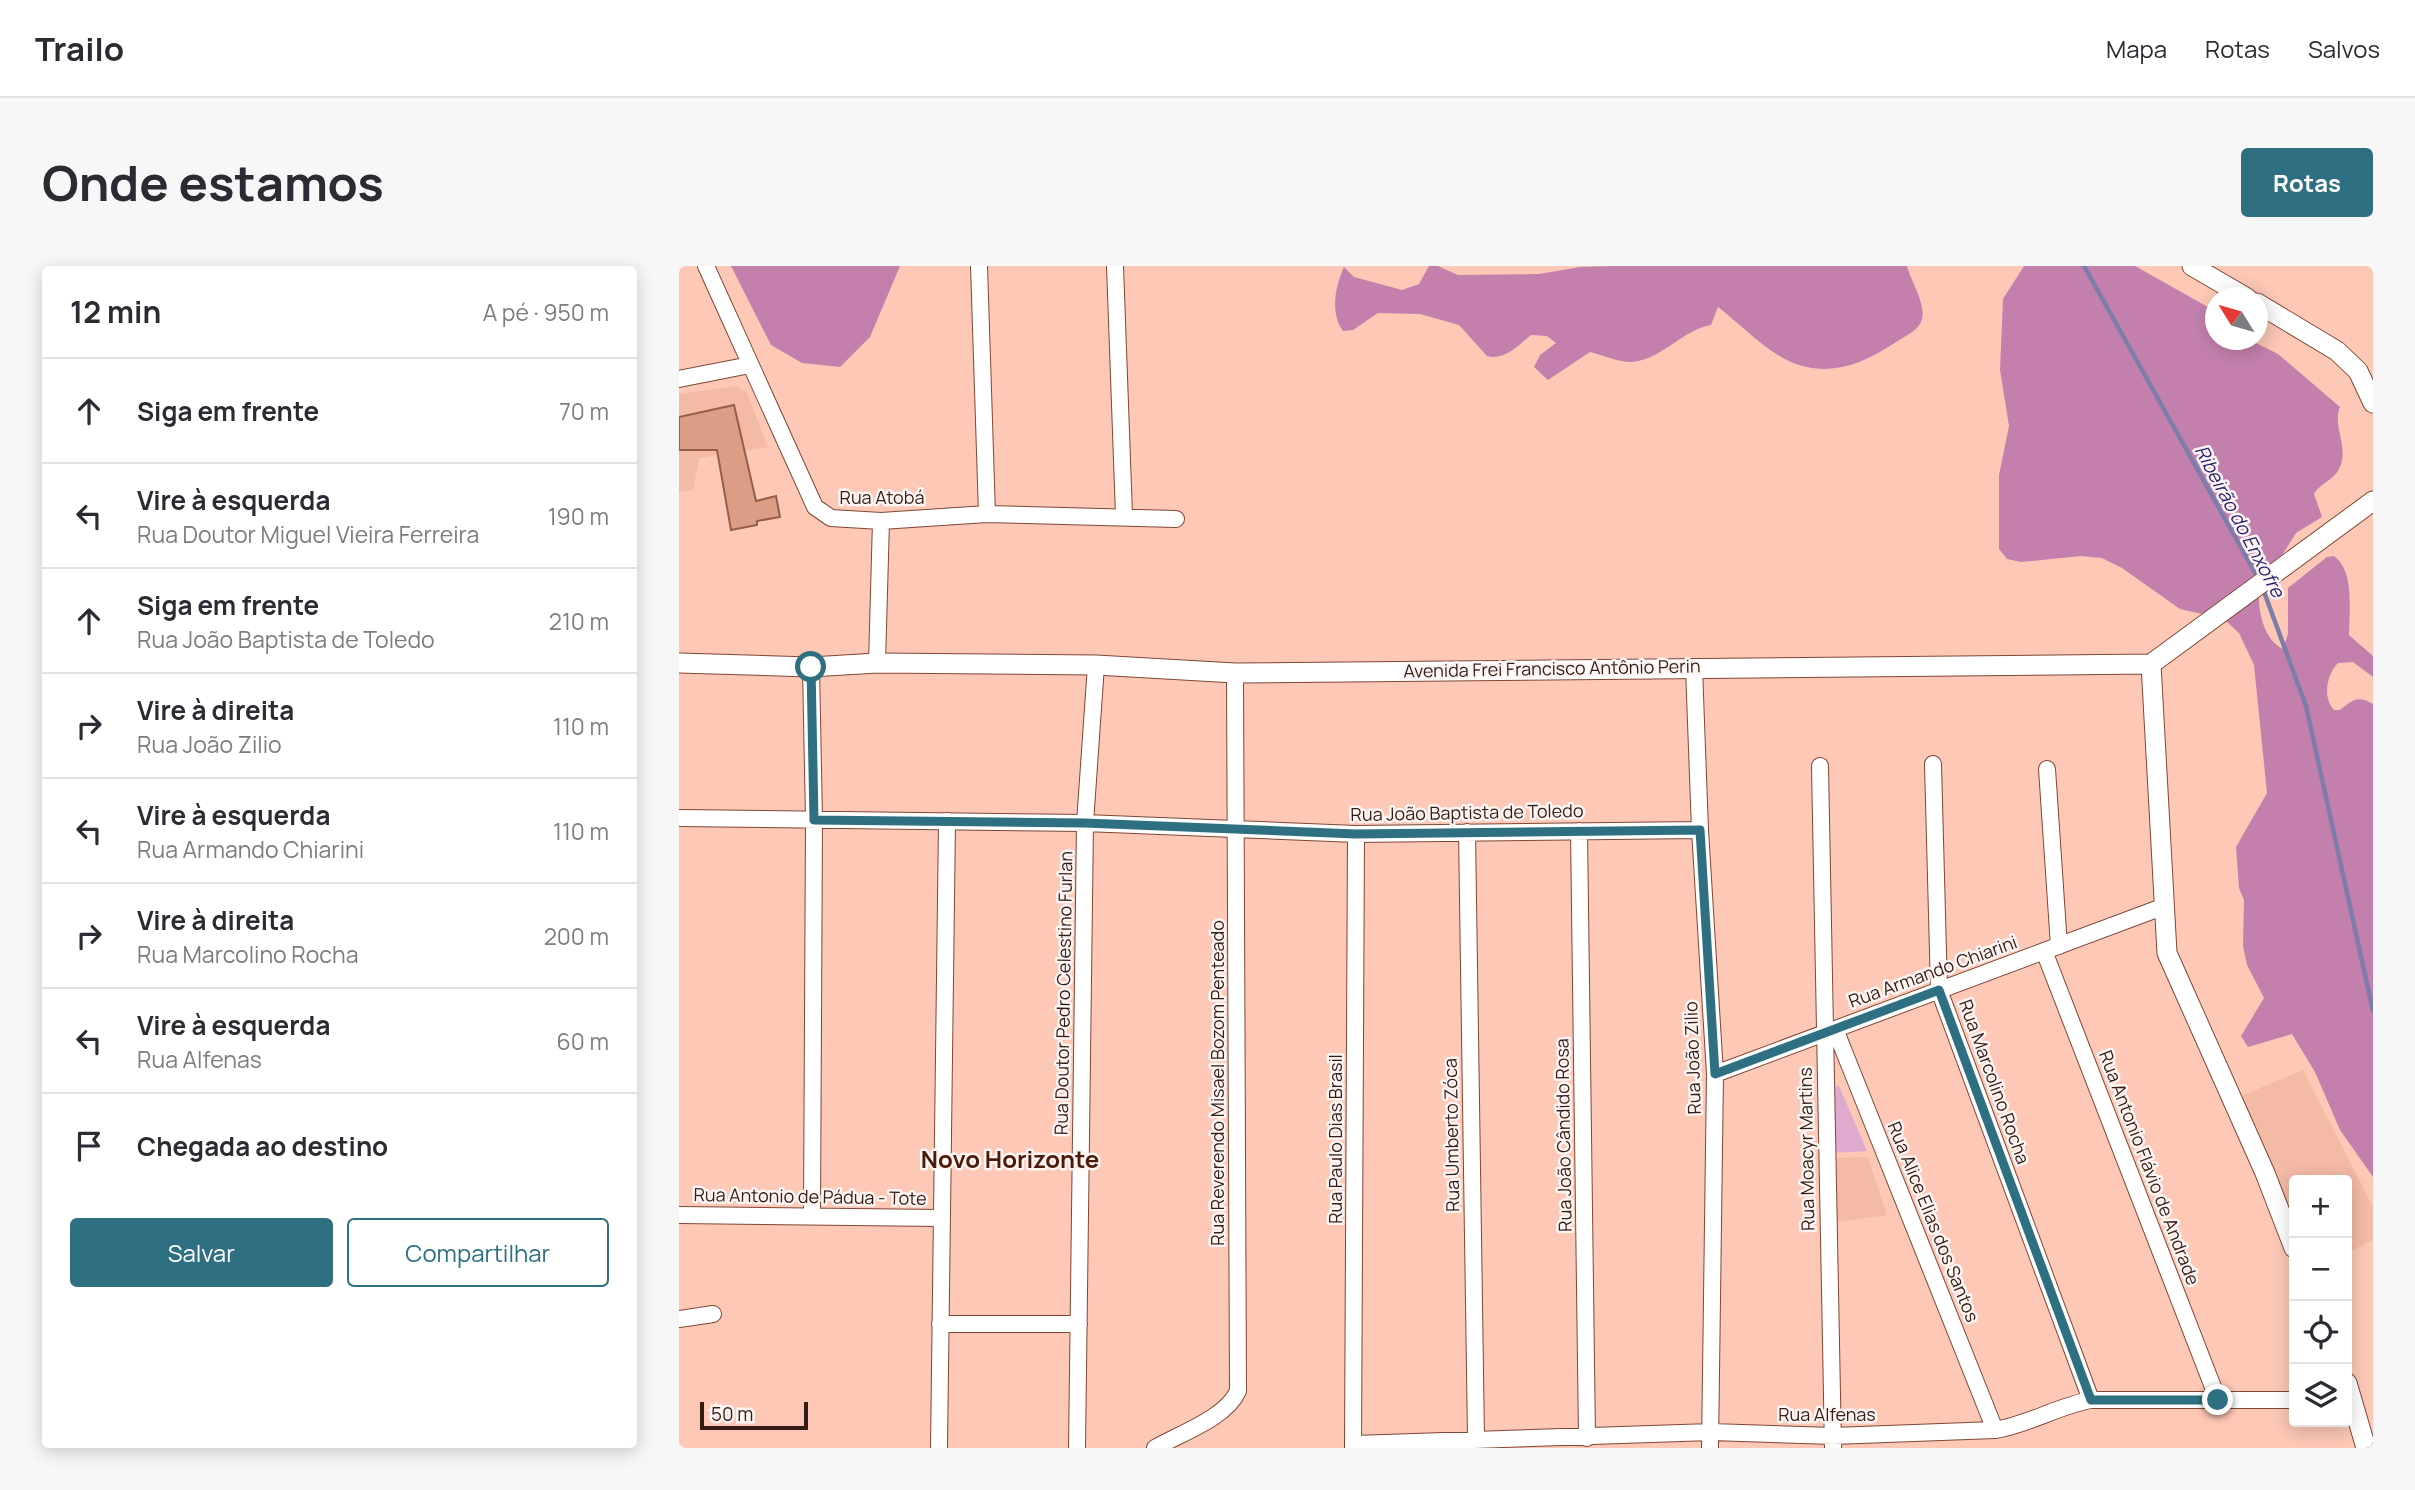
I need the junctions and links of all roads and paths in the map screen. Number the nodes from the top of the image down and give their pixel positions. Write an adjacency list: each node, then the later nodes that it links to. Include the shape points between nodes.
1 (706, 266): 7 (street, Rua Atobá)
2 (979, 266): 12 (street)
3 (1115, 266): 13 (street)
4 (2192, 266): 5 (street)
5 (2228, 287)
6 (2268, 310): 9 (street, via 2337,351 2358,371)
7 (750, 365): 8 (street); 15 (street, Rua Atobá, via 815,507 831,518)
8 (679, 379)
9 (2373, 403)
10 (2373, 490): 11 (street)
11 (2373, 499): 18 (street)
12 (987, 514): 13 (street, Rua Atobá); 15 (street, Rua Atobá)
13 (1124, 515): 14 (street, Rua Atobá)
14 (1175, 519)
15 (881, 521): 17 (street)
16 (679, 663): 20 (street, Avenida Frei Francisco Antônio Perin)
17 (877, 663): 19 (street, Avenida Frei Francisco Antônio Perin); 20 (street, Avenida Frei Francisco Antônio Perin)
18 (2151, 664): 21 (street, Avenida Frei Francisco Antônio Perin); 35 (street)
19 (1096, 665): 22 (street, Avenida Frei Francisco Antônio Perin); 29 (street, Rua Doutor Pedro Celestino Furlan)
20 (811, 667): 27 (street)
21 (1694, 668): 22 (street, Avenida Frei Francisco Antônio Perin); 30 (street, Rua João Zilio)
22 (1235, 673): 31 (street, Rua Reverendo Misael Bozom Penteado)
23 (1933, 764): 37 (street, Rua Marcolino Rocha)
24 (1819, 766): 38 (street, Rua Moacyr Martins)
25 (2047, 769): 36 (street, Rua Antonio Flávio de Andrade)
26 (679, 818): 27 (street, Rua João Baptista de Toledo)
27 (814, 820): 28 (street, Rua João Baptista de Toledo); 41 (street)
28 (947, 821): 29 (street, Rua João Baptista de Toledo); 42 (street)
29 (1085, 823): 31 (street, Rua João Baptista de Toledo); 47 (street, Rua Doutor Pedro Celestino Furlan)
30 (1700, 830): 32 (street, Rua João Baptista de Toledo); 39 (street, Rua João Zilio)
31 (1236, 831): 34 (street, Rua João Baptista de Toledo); 60 (street, Rua Reverendo Misael Bozom Penteado, via 1238,1391 1223,1409)
32 (1579, 831): 33 (street, Rua João Baptista de Toledo); 54 (street, Rua João Cândido Rosa)
33 (1467, 832): 34 (street, Rua João Baptista de Toledo); 53 (street, Rua Umberto Zóca)
34 (1356, 834): 57 (street, Rua Paulo Dias Brasil)
35 (2165, 906): 36 (street, Rua Armando Chiarini); 43 (street, via 2167,953)
36 (2052, 948): 37 (street, Rua Armando Chiarini); 49 (street, Rua Antonio Flávio de Andrade)
37 (1939, 990): 38 (street, Rua Armando Chiarini); 48 (street, Rua Marcolino Rocha)
38 (1829, 1031): 39 (street, Rua Armando Chiarini); 52 (street, Rua Alice Elias dos Santos); 56 (street, Rua Moacyr Martins)
39 (1715, 1074): 55 (street, Rua João Zilio)
40 (679, 1215): 41 (street, Rua Antonio de Pádua - Tote)
41 (812, 1215): 42 (street, Rua Antonio de Pádua - Tote)
42 (941, 1218): 46 (street)
43 (2290, 1238)
44 (713, 1314): 45 (street)
45 (679, 1319)
46 (940, 1324): 47 (street); 58 (street)
47 (1079, 1324): 59 (street, Rua Doutor Pedro Celestino Furlan)
48 (2091, 1400): 49 (street, Rua Alfenas); 52 (street, Rua Alfenas, via 2065,1404)
49 (2218, 1400): 50 (street, Rua Alfenas)
50 (2289, 1400)
51 (2352, 1404): 61 (street)
52 (1995, 1430): 56 (street, Rua Alfenas)
53 (1476, 1438): 54 (street, Rua Alfenas); 57 (street, Rua Alfenas)
54 (1587, 1438): 55 (street, Rua Alfenas)
55 (1710, 1440): 56 (street, Rua Alfenas)
56 (1833, 1442)
57 (1354, 1446)
58 (939, 1448)
59 (1077, 1448)
60 (1155, 1448)
61 (2366, 1448)

